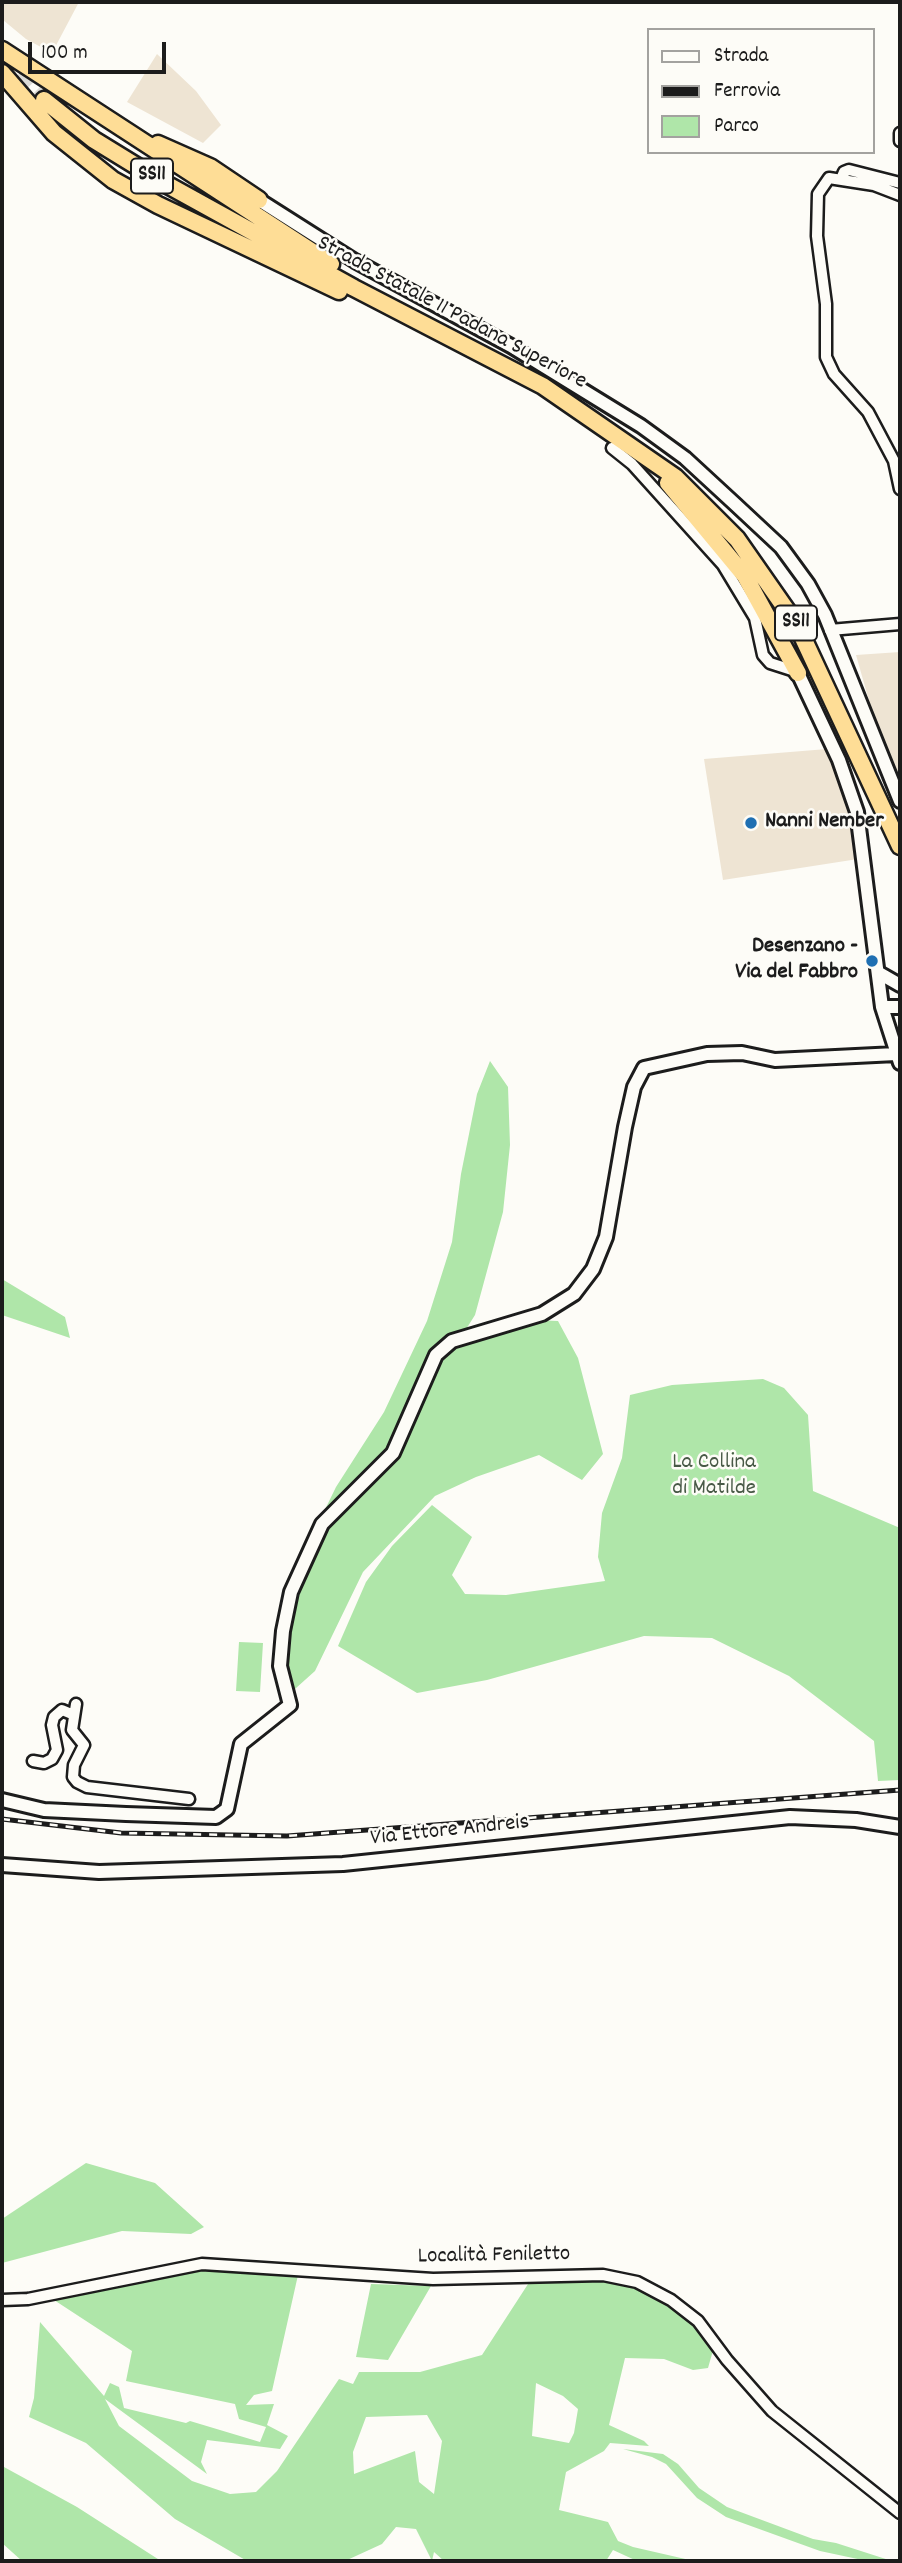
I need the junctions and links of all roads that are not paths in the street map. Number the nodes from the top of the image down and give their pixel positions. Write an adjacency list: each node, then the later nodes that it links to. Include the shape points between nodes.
1 (2, 50): 4 (highway)
2 (2, 74): 11 (highway, via 66,145 128,189 452,347)
3 (44, 100): 11 (highway, Strada Statale 11 Padana Superiore / SS11, via 87,135 164,183)
4 (95, 111): 10 (highway, via 210,167); 11 (highway, via 349,276 485,347)
5 (900, 133): 6 (street)
6 (900, 141)
7 (841, 178): 8 (street, via 849,170); 9 (street); 14 (street, via 829,178 817,199 826,304 825,357 868,412 894,461)
8 (900, 183)
9 (900, 195)
10 (259, 200): 16 (street, via 355,261 512,346 685,458 781,547 808,584)
11 (521, 373): 12 (highway, Strada Statale 11 Padana Superiore / SS11)
12 (630, 443): 17 (highway, via 729,553); 19 (highway, Strada Statale 11 Padana Superiore / SS11, via 702,501 754,560 813,656)
13 (612, 448): 17 (street, via 723,565 755,618 763,655 770,663)
14 (900, 489)
15 (900, 624): 16 (street)
16 (830, 630): 18 (street)
17 (798, 673): 20 (street, via 839,760 857,812)
18 (900, 801)
19 (900, 846)
20 (879, 973): 21 (street); 23 (street)
21 (900, 985)
22 (900, 992): 23 (street)
23 (883, 1007): 24 (street); 25 (street)
24 (900, 1007)
25 (898, 1059): 30 (street, via 775,1060 742,1053 708,1054 644,1068 634,1087 606,1237 593,1269 574,1294 542,1314 452,1341 436,1355 393,1453 322,1524 291,1592 283,1631 280,1666 290,1705 241,1744 227,1809 216,1817 126,1814 44,1810)
26 (76, 1704): 27 (street)
27 (74, 1715): 28 (street, via 62,1710 54,1717 57,1750 44,1763); 29 (street, via 72,1730 84,1745 74,1765 73,1777 78,1782 87,1787)
28 (33, 1761)
29 (189, 1799)
30 (2, 1800)
31 (900, 1827): 32 (street, Via Ettore Andreis, via 790,1817 343,1864 99,1872)
32 (2, 1865)
33 (2, 2300): 34 (street, Località Feniletto, via 28,2299 202,2264 433,2279 603,2275 637,2282 671,2300 698,2322 772,2411)
34 (900, 2514)

